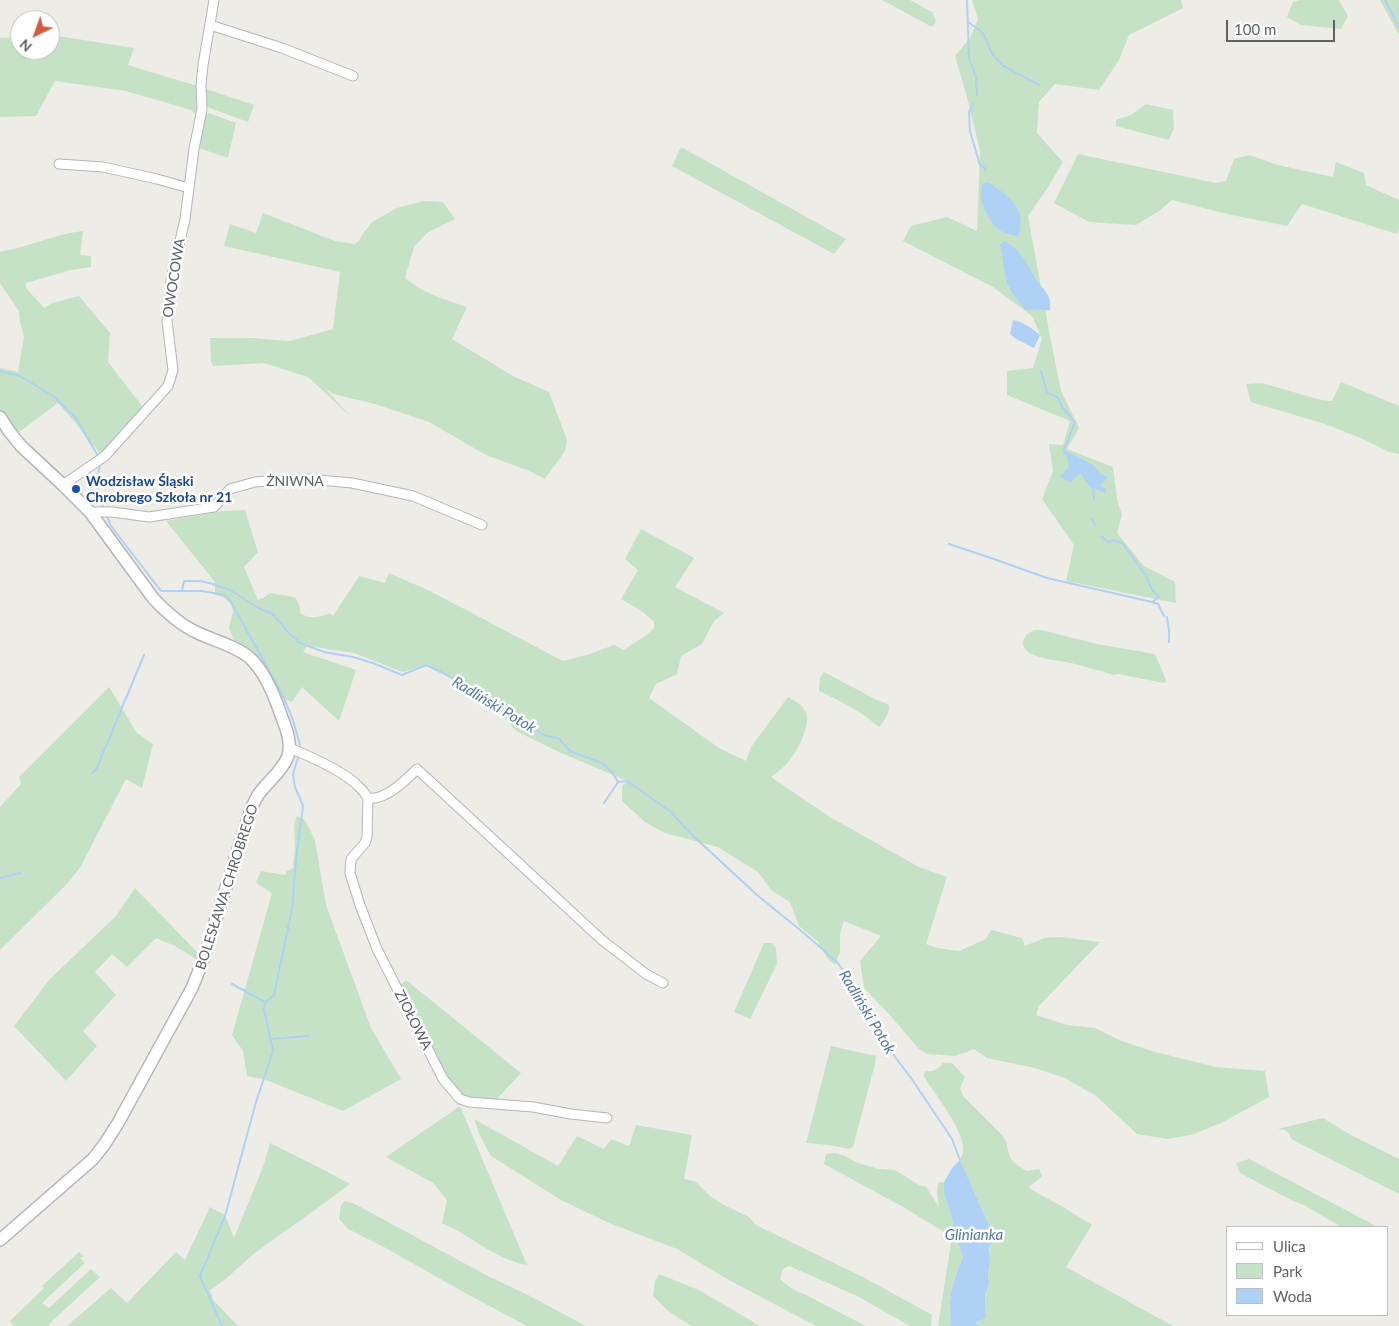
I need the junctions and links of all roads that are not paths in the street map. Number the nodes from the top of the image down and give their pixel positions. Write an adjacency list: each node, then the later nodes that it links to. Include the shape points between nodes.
1 (214, 0): 2 (street, OWOCOWA)
2 (210, 26): 3 (street, via 282,48); 5 (street, OWOCOWA, via 201,85 202,109)
3 (353, 76)
4 (59, 164): 5 (street, via 102,167)
5 (189, 188): 7 (street, OWOCOWA, via 166,321 173,370 168,386 105,456)
6 (0, 417): 7 (street, via 21,446)
7 (63, 485): 8 (street)
8 (90, 512): 9 (street, ŻNIWNA, via 149,517 214,507 230,488 255,482 308,480 352,482 413,496); 10 (street, via 162,608 196,632 242,652 257,666 280,710)
9 (482, 525)
10 (290, 748): 11 (street, via 346,776); 14 (street, BOLESŁAWA CHROBREGO, via 281,768 257,796 251,809 192,988 118,1123 93,1159)
11 (368, 798): 12 (street, via 391,792 417,769 602,940); 13 (street, ZIOŁOWA, via 367,837 351,859 350,873 377,949 443,1079 460,1099 469,1102)
12 (663, 983)
13 (607, 1118)
14 (0, 1240)

